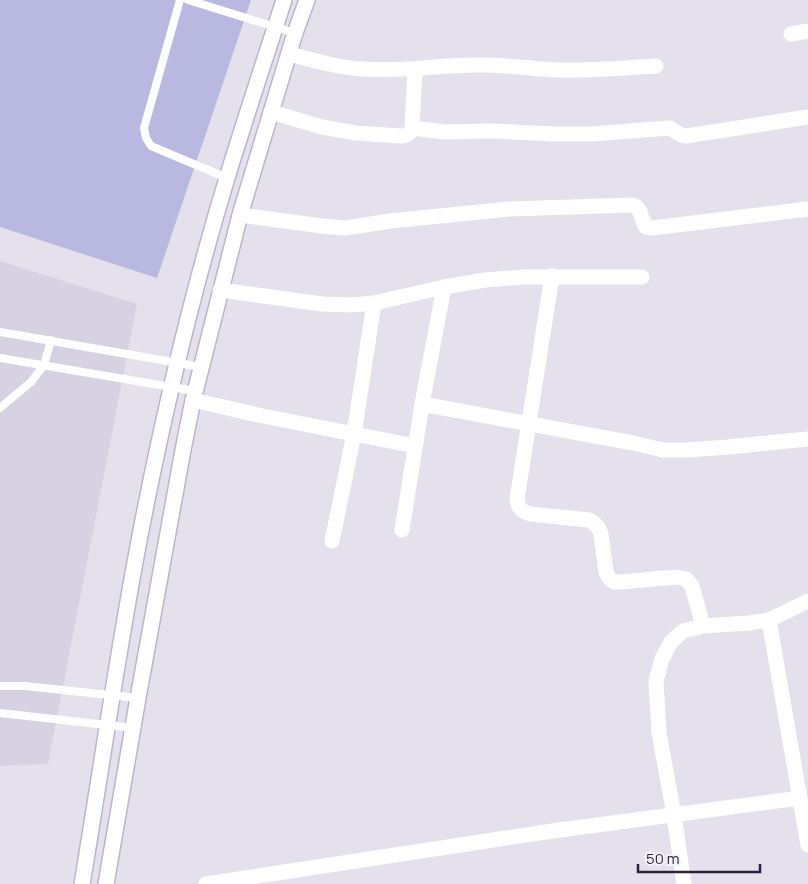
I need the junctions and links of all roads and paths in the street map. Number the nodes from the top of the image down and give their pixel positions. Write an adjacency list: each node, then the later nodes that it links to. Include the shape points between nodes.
1 (180, 0): 15 (lane, via 144,128 146,138 151,146)
2 (188, 0): 5 (lane)
3 (284, 0): 5 (street)
4 (307, 0): 7 (street)
5 (275, 28): 7 (lane); 15 (street)
6 (808, 31): 8 (street)
7 (295, 33): 9 (street)
8 (791, 34)
9 (289, 54): 11 (street, via 361,69); 12 (street)
10 (656, 66): 11 (street, via 554,70 477,65)
11 (415, 69): 14 (street)
12 (271, 112): 14 (street, via 356,133 407,136); 17 (street)
13 (808, 117): 14 (street, via 686,136 670,128 592,134 444,132)
14 (412, 128)
15 (227, 178): 26 (street)
16 (808, 209): 17 (street, via 652,228 642,222 641,212 633,204 509,209 345,228)
17 (240, 215): 21 (street)
18 (552, 276): 19 (street); 20 (street, via 485,280); 33 (street)
19 (642, 277)
20 (444, 287): 22 (street); 31 (street)
21 (220, 290): 22 (street, via 322,304); 28 (street)
22 (374, 303): 34 (street)
23 (0, 332): 24 (lane)
24 (50, 340): 26 (lane); 27 (lane)
25 (0, 358): 27 (lane)
26 (178, 363): 28 (lane); 29 (street)
27 (44, 365): 29 (lane); 32 (lane, via 31,382)
28 (201, 367): 30 (street)
29 (172, 387): 30 (lane); 43 (street, via 145,510)
30 (194, 396): 34 (street, via 258,415); 44 (street)
31 (422, 404): 33 (street); 36 (street)
32 (0, 408)
33 (529, 424): 35 (street, via 663,450); 41 (street, via 517,499 522,511 594,523 601,534 606,572 614,582 686,579 692,586)
34 (354, 434): 36 (street); 38 (street)
35 (808, 438)
36 (416, 446): 37 (street)
37 (402, 530)
38 (332, 541)
39 (808, 601): 40 (street)
40 (768, 620): 41 (street); 48 (street)
41 (703, 626): 49 (street, via 683,631 671,642 656,681 659,733)
42 (0, 686): 43 (lane)
43 (112, 696): 44 (lane); 46 (street)
44 (138, 698): 47 (street)
45 (0, 713): 46 (lane)
46 (108, 725): 47 (lane); 51 (street)
47 (133, 728): 52 (street)
48 (800, 798): 49 (street); 50 (street)
49 (674, 815): 53 (street); 54 (street)
50 (808, 845)
51 (82, 884)
52 (106, 884)
53 (206, 884)
54 (684, 884)

